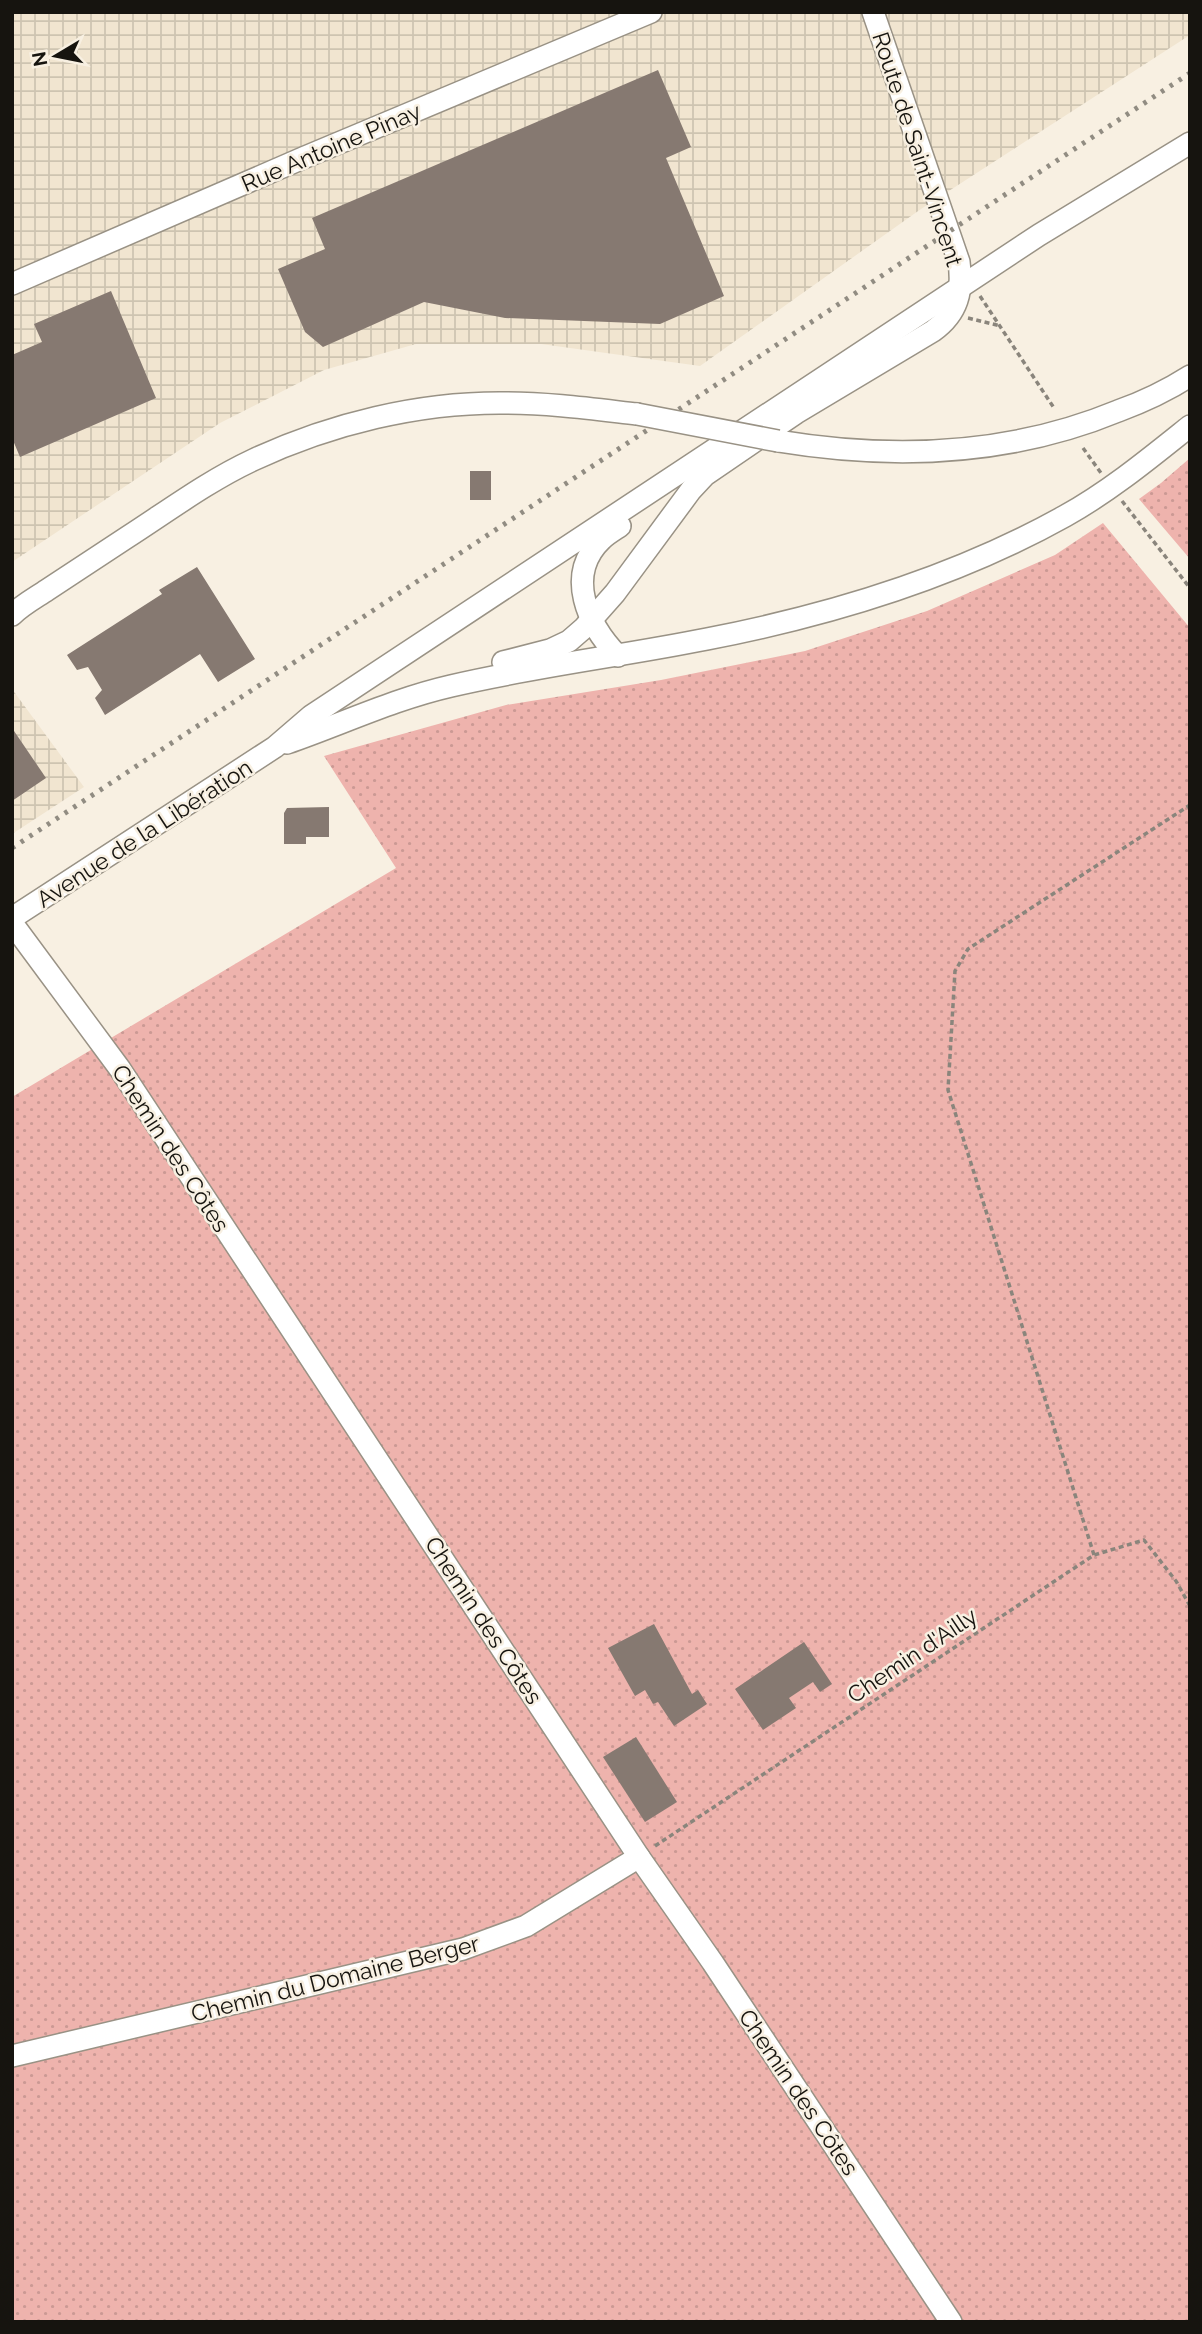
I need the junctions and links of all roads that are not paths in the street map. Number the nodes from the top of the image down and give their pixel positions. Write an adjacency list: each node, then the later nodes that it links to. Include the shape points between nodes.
1 (650, 12): 5 (street, Rue Antoine Pinay)
2 (873, 12): 4 (street, Route de Saint-Vincent)
3 (1190, 143): 4 (street)
4 (965, 283): 8 (street); 10 (street, via 945,322 705,475)
5 (12, 285)
6 (1190, 376): 9 (street, bridge, via 1088,424 1037,438 927,452 827,449 567,406 503,402 412,411 342,426 251,461)
7 (1190, 426): 11 (street, via 1119,482 1067,515 940,574 869,601 794,621)
8 (661, 485): 10 (street, via 601,540 589,558 582,594); 13 (street, via 310,716)
9 (14, 613)
10 (592, 620): 11 (street); 12 (street, via 569,641 550,650 497,663)
11 (618, 656): 12 (street)
12 (450, 686): 13 (street)
13 (275, 747): 14 (street, Avenue de la Libération)
14 (12, 921): 15 (street, Chemin des Côtes, via 120,1069)
15 (639, 1857): 16 (street, Chemin du Domaine Berger, via 526,1926 463,1949); 17 (street, Chemin des Côtes)
16 (12, 2056)
17 (951, 2322)

